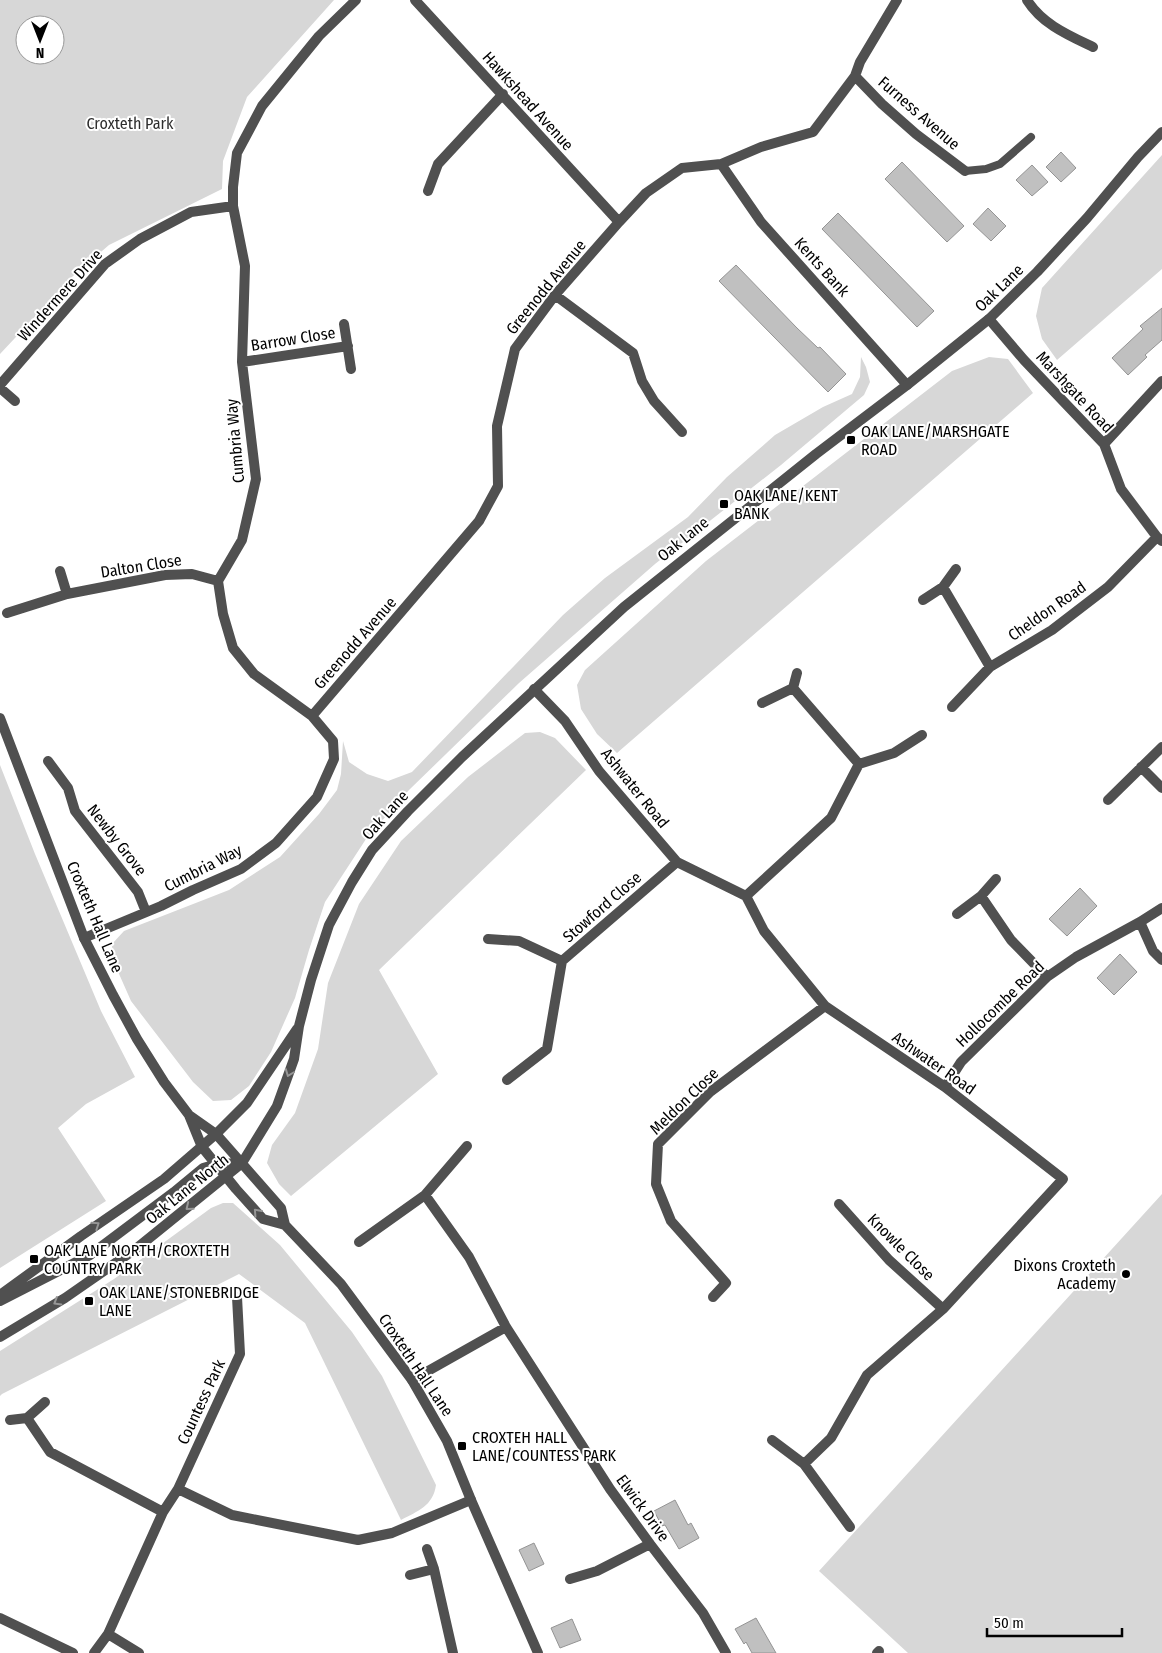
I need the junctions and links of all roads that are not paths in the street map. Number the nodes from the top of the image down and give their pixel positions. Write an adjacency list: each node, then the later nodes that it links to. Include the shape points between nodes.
1 (356, 0): 13 (street, Cumbria Way, via 319,36 262,106 237,153)
2 (415, 0): 7 (street, Hawkshead Avenue)
3 (898, 0): 6 (street, Greenodd Avenue)
4 (1028, 0): 5 (street, via 1051,26)
5 (1093, 47)
6 (854, 76): 10 (street, Greenodd Avenue, via 813,132 761,147); 11 (street, Furness Avenue, via 916,134)
7 (503, 94): 12 (street, via 438,164); 14 (street, Hawkshead Avenue)
8 (1162, 132): 16 (street, Oak Lane, via 1081,225)
9 (1030, 137): 11 (lane, via 1000,164)
10 (721, 164): 14 (street, Greenodd Avenue, via 682,168 646,193); 22 (street, Kents Bank, via 761,222)
11 (965, 171)
12 (428, 191)
13 (233, 206): 19 (street, Cumbria Way, via 245,266); 23 (street, Windermere Drive, via 191,212 140,239 105,264)
14 (619, 222): 15 (street, Greenodd Avenue)
15 (555, 295): 25 (street, via 633,353 650,394); 41 (street, Greenodd Avenue, via 515,349 497,426 498,486 480,521)
16 (989, 319): 22 (street, Oak Lane); 26 (street, Marshgate Road)
17 (344, 324): 18 (street, Barrow Close)
18 (348, 346): 19 (street, Barrow Close); 20 (street, Barrow Close)
19 (242, 362): 30 (street, Cumbria Way, via 256,480 242,540)
20 (351, 369)
21 (1162, 382): 26 (street)
22 (907, 385): 38 (street, Oak Lane, via 624,607)
23 (0, 386): 24 (street, Windermere Drive)
24 (15, 401)
25 (682, 432)
26 (1104, 444): 27 (street, Marshgate Road, via 1121,489)
27 (1160, 539): 35 (street, Cheldon Road, via 1084,606 1052,630)
28 (956, 569): 31 (street)
29 (60, 572): 32 (street)
30 (218, 581): 32 (street, Dalton Close, via 192,574 166,575); 41 (street, Cumbria Way, via 233,648 254,674)
31 (943, 588): 33 (street); 35 (street)
32 (67, 594): 34 (street, Dalton Close)
33 (923, 600)
34 (7, 613)
35 (990, 667): 40 (street, Cheldon Road)
36 (797, 673): 37 (street)
37 (792, 688): 39 (street); 46 (street)
38 (534, 689): 50 (street, Ashwater Road, via 565,721 599,771); 64 (street, Oak Lane, via 372,850 329,925 310,980)
39 (762, 703)
40 (952, 707)
41 (312, 716): 55 (street, Cumbria Way, via 333,741 334,759 317,797 276,843 241,869)
42 (0, 718): 58 (street, Croxteth Hall Lane)
43 (922, 735): 46 (street, via 894,753)
44 (1162, 747): 47 (street)
45 (48, 761): 55 (street, Newby Grove, via 68,788 74,811 138,892)
46 (859, 764): 52 (street, via 831,818)
47 (1142, 767): 48 (street); 49 (street)
48 (1162, 788)
49 (1108, 800)
50 (677, 862): 52 (street, Ashwater Road); 61 (street, Stowford Close)
51 (996, 879): 53 (street)
52 (746, 896): 63 (street, Ashwater Road, via 764,931)
53 (981, 896): 56 (street); 62 (street, via 1011,940)
54 (1162, 908): 57 (street, Hollocombe Road)
55 (146, 912): 58 (street, Cumbria Way)
56 (957, 914)
57 (1140, 922): 60 (street, via 1153,951); 62 (street, Hollocombe Road)
58 (84, 938): 67 (street, Croxteth Hall Lane, via 137,1040)
59 (488, 939): 61 (street, via 519,941)
60 (1162, 960)
61 (562, 961): 65 (street, Stowford Close, via 547,1049)
62 (1047, 977): 66 (street, Hollocombe Road, via 961,1062)
63 (825, 1006): 66 (street, Ashwater Road); 80 (street, Meldon Close, via 710,1092 658,1144 656,1184 672,1221 726,1283)
64 (299, 1026): 68 (street, Oak Lane, via 246,1103); 71 (street, Oak Lane, one-way to 71, via 294,1059 277,1106)
65 (507, 1080)
66 (946, 1087): 82 (street, Ashwater Road, via 1063,1179)
67 (190, 1115): 68 (street, Croxteth Hall Lane); 70 (street, Croxteth Hall Lane)
68 (216, 1134): 70 (street, Oak Lane North); 71 (street, Croxteth Hall Lane)
69 (467, 1146): 74 (street)
70 (202, 1147): 72 (street, Croxteth Hall Lane); 78 (street, Oak Lane North, one-way to 70, via 164,1179)
71 (242, 1163): 72 (street); 73 (street, Oak Lane North); 76 (street, Croxteth Hall Lane, via 281,1208)
72 (217, 1164): 73 (street, Croxteth Hall Lane); 81 (street, via 203,1168 90,1255)
73 (227, 1176): 76 (street, Croxteth Hall Lane, one-way to 73, via 263,1219); 84 (street, Oak Lane North, one-way to 84, via 137,1248 65,1298)
74 (424, 1195): 77 (street); 83 (street, Elwick Drive, via 469,1257)
75 (839, 1204): 82 (street, Knowle Close, via 889,1260)
76 (285, 1225): 85 (street, Croxteth Hall Lane, via 341,1284)
77 (359, 1242)
78 (0, 1295)
79 (237, 1297): 91 (street, Countess Park, via 240,1354)
80 (713, 1297)
81 (0, 1301)
82 (943, 1309): 90 (street, Ashwater Road, via 867,1375 831,1438)
83 (506, 1327): 85 (street); 95 (street, Elwick Drive, via 610,1489)
84 (0, 1337)
85 (412, 1380): 92 (street, Croxteth Hall Lane, via 447,1441)
86 (45, 1402): 87 (street)
87 (27, 1418): 88 (street); 93 (street, via 50,1452)
88 (10, 1420)
89 (772, 1440): 90 (street)
90 (804, 1464): 94 (street)
91 (178, 1489): 92 (street, via 232,1515 358,1540 392,1533); 93 (street, Countess Park)
92 (471, 1500): 106 (street, Croxteth Hall Lane)
93 (163, 1512): 101 (street, Countess Park)
94 (850, 1527)
95 (650, 1544): 99 (street, via 597,1570); 107 (street, Elwick Drive, via 703,1613)
96 (427, 1549): 97 (street)
97 (434, 1569): 98 (street); 105 (street)
98 (410, 1575)
99 (570, 1579)
100 (0, 1618): 102 (street)
101 (108, 1634): 103 (street, Countess Park); 104 (street)
102 (74, 1653)
103 (94, 1653)
104 (139, 1653)
105 (453, 1653)
106 (538, 1653)
107 (726, 1653)

